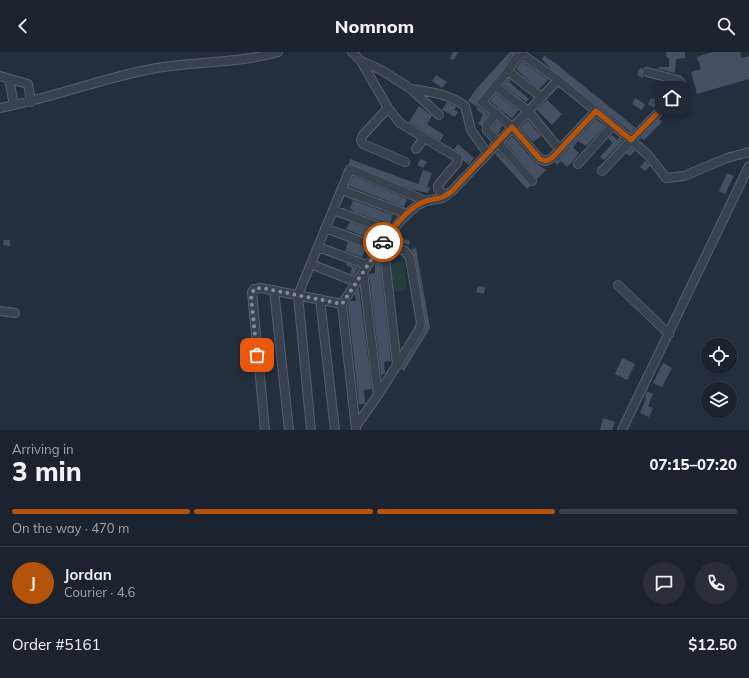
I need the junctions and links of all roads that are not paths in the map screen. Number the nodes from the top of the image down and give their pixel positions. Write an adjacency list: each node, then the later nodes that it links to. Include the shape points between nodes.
1 (278, 52): 12 (street, via 253,58 185,64 138,72)
2 (352, 52): 3 (street)
3 (361, 61): 10 (street); 15 (street)
4 (508, 70): 8 (street, via 516,58 524,56); 9 (street); 11 (street)
5 (647, 72): 23 (street, via 678,80 681,87)
6 (0, 76): 7 (street)
7 (9, 79): 12 (street, via 28,84); 13 (street)
8 (558, 80): 11 (street); 17 (street)
9 (495, 86): 16 (street); 18 (street, via 482,102)
10 (412, 89): 19 (street); 28 (street, via 441,94 465,106 471,130)
11 (541, 97): 16 (street)
12 (31, 102): 13 (street)
13 (14, 105): 14 (street)
14 (0, 108)
15 (388, 108): 22 (street, via 405,127); 29 (street, via 361,140 363,144)
16 (528, 111): 21 (street); 26 (street)
17 (596, 111): 20 (street); 26 (street)
18 (496, 113): 21 (street); 24 (street, via 487,128)
19 (439, 114)
20 (613, 125): 23 (street); 30 (street)
21 (512, 127): 24 (street); 26 (street, via 543,161 550,160)
22 (424, 138): 25 (street); 35 (street, via 457,157 458,160 438,185 438,189)
23 (631, 140): 27 (street, via 648,155 666,178 684,176); 32 (street)
24 (497, 142): 28 (street); 33 (street)
25 (416, 149)
26 (560, 150)
27 (749, 152)
28 (487, 153): 35 (street)
29 (405, 162)
30 (578, 164)
31 (749, 166): 53 (street)
32 (602, 171)
33 (532, 181)
34 (342, 190): 36 (street, via 350,169); 37 (street); 38 (street)
35 (446, 196): 36 (street)
36 (426, 201): 38 (street)
37 (333, 210): 39 (street); 40 (street)
38 (408, 214): 40 (street)
39 (326, 228): 41 (street); 42 (street)
40 (391, 231): 41 (street)
41 (381, 245): 44 (street); 54 (street, via 385,258); 54 (street, via 401,249 408,254 420,319 419,330)
42 (318, 247): 43 (street); 44 (street)
43 (310, 264): 45 (street); 48 (street)
44 (365, 268): 45 (street); 55 (street)
45 (356, 282): 50 (street)
46 (618, 285): 53 (street)
47 (274, 290): 48 (street); 57 (street, via 257,288 251,296); 58 (street)
48 (298, 295): 49 (street); 59 (street)
49 (320, 300): 50 (street); 60 (street)
50 (342, 304): 56 (street)
51 (0, 311): 52 (street)
52 (15, 313)
53 (669, 334): 61 (street)
54 (397, 365): 55 (street)
55 (378, 395): 56 (street)
56 (356, 428)
57 (265, 430)
58 (289, 430)
59 (311, 430)
60 (335, 430)
61 (622, 430)

